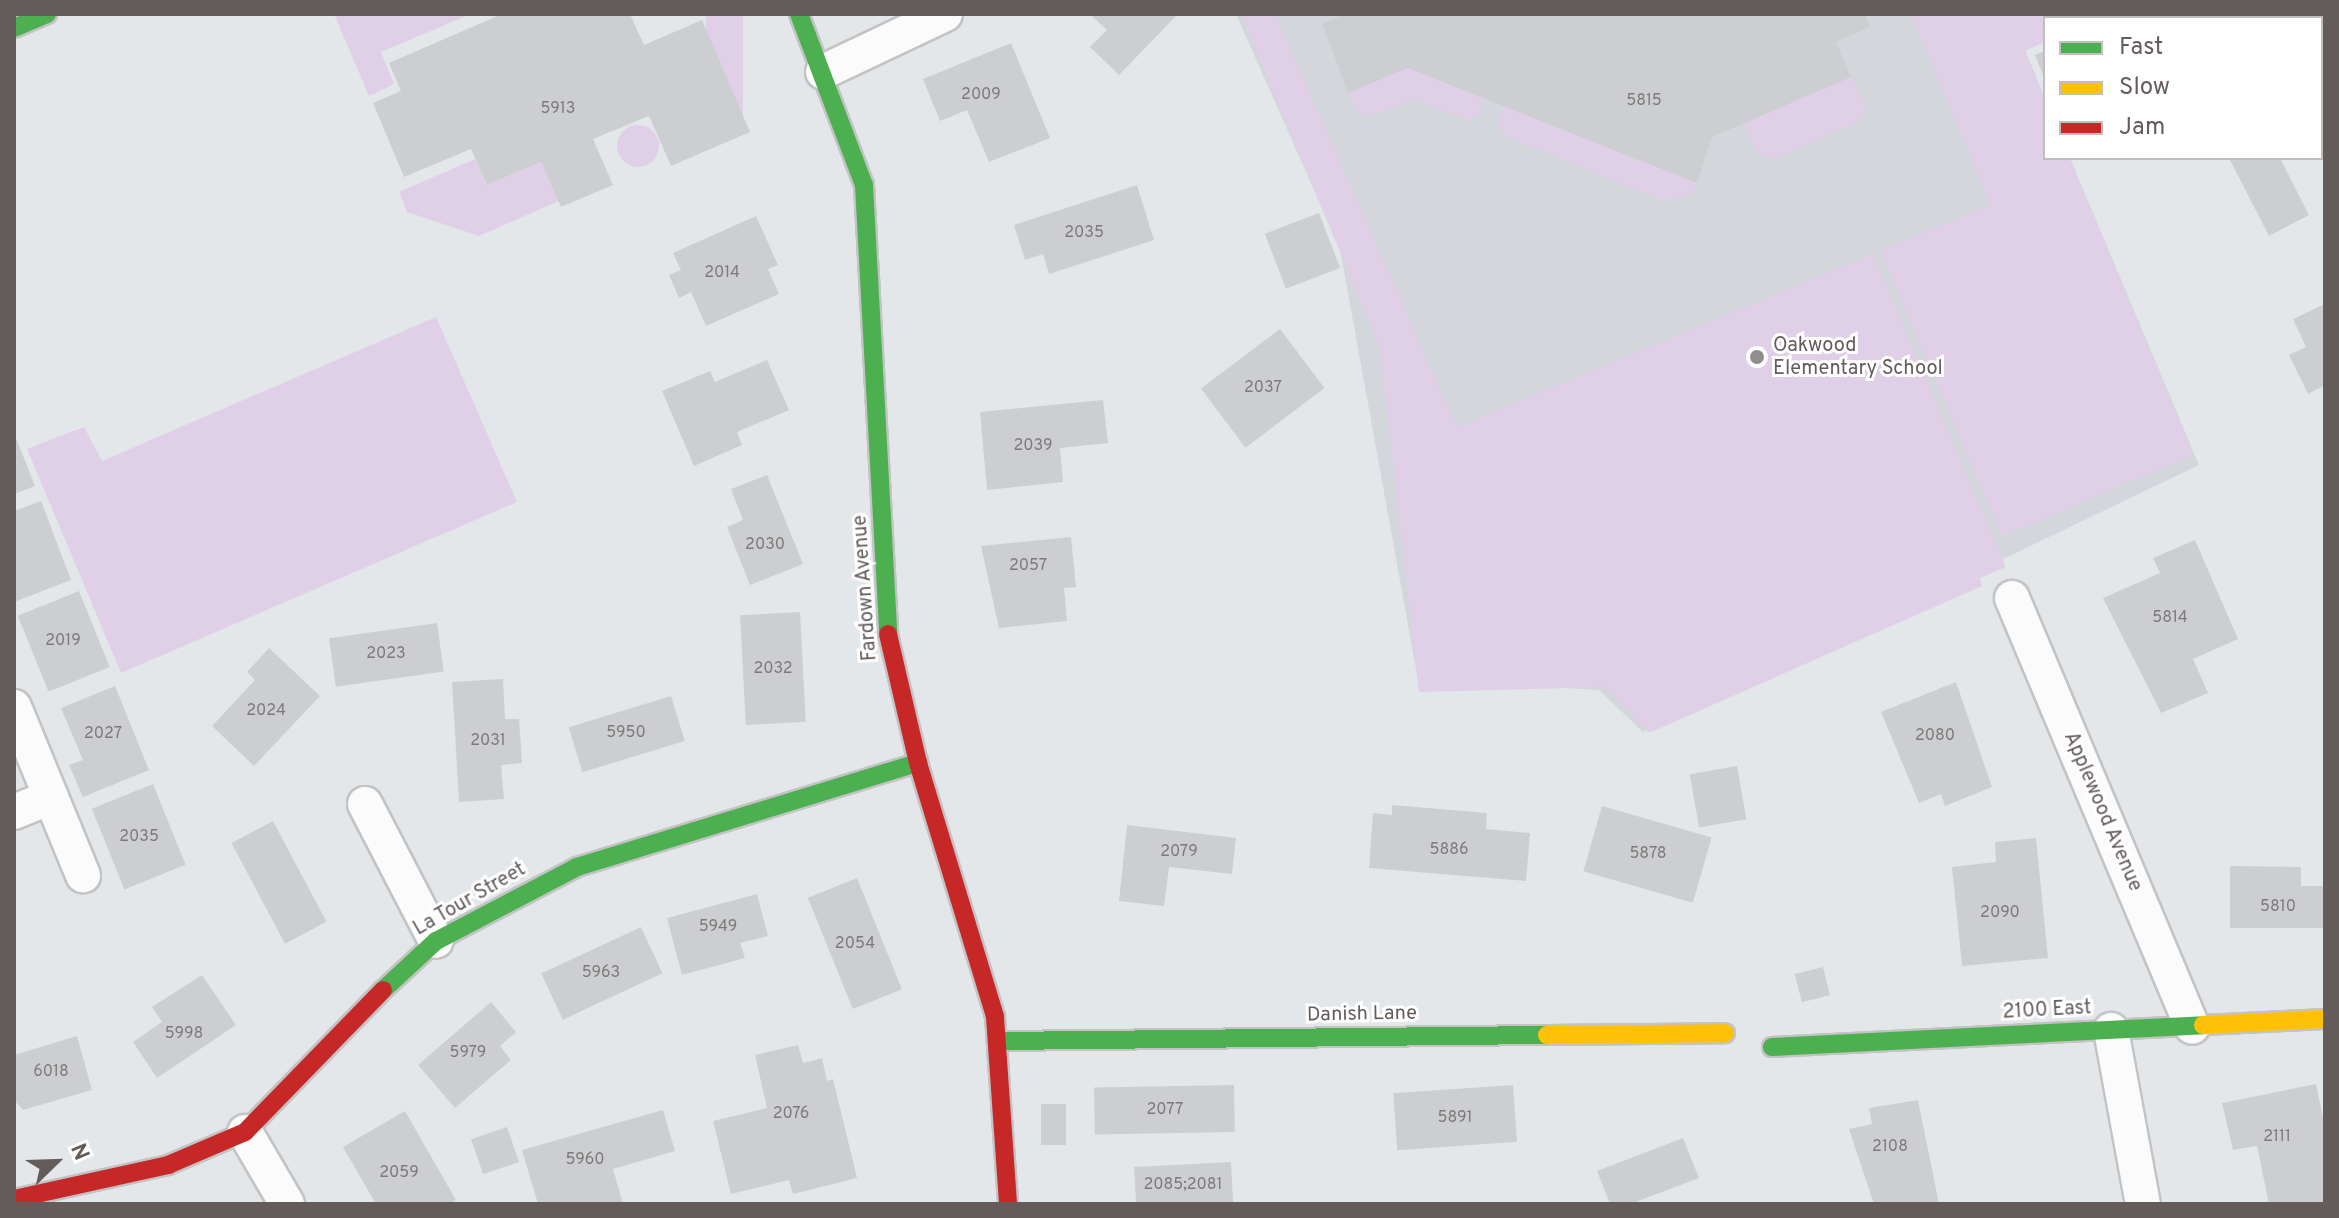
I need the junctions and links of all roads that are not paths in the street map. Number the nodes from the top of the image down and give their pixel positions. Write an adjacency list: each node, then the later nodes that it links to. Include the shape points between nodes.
1 (47, 14): 4 (street)
2 (799, 14): 5 (street, Fardown Avenue)
3 (945, 14): 5 (street)
4 (14, 28)
5 (823, 72): 8 (street, Fardown Avenue, via 858,161 868,211 888,633)
6 (2012, 598): 15 (street, Applewood Avenue)
7 (14, 707): 9 (street)
8 (918, 763): 13 (street, La Tour Street, via 577,867); 18 (street, Fardown Avenue)
9 (51, 797): 11 (street); 12 (street)
10 (365, 804): 13 (street)
11 (14, 812)
12 (83, 875)
13 (436, 941): 20 (street, La Tour Street)
14 (2325, 1019): 15 (street, 2100 East)
15 (2192, 1027): 16 (street, 2100 East)
16 (2111, 1030): 19 (street, 2100 East); 24 (street)
17 (1725, 1033): 18 (street, Danish Lane)
18 (999, 1041): 23 (street, Fardown Avenue)
19 (1772, 1047)
20 (245, 1132): 21 (street, La Tour Street, via 168,1165); 22 (street)
21 (14, 1199)
22 (287, 1204)
23 (1008, 1204)
24 (2143, 1204)

